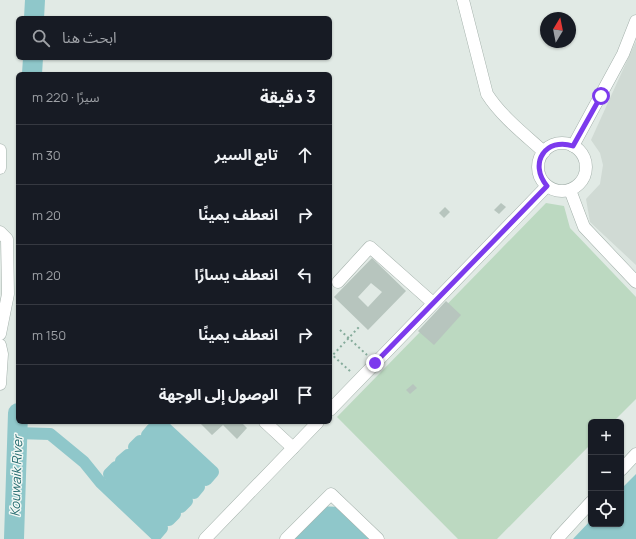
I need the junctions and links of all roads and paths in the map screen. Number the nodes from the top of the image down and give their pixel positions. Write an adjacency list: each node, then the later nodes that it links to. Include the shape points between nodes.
1 (463, 0): 5 (street, via 488,94 502,113)
2 (636, 21): 3 (street, via 623,54)
3 (573, 146): 5 (street, via 557,144); 8 (street, via 580,151 586,165 582,180)
4 (0, 150): 6 (street)
5 (544, 152): 7 (street, via 538,166 542,180)
6 (0, 168)
7 (547, 186): 8 (street, via 554,190); 12 (street)
8 (570, 190): 11 (street, via 584,227)
9 (0, 232): 15 (street, via 7,239 8,294)
10 (338, 282): 12 (street, via 370,247)
11 (636, 282)
12 (433, 303): 19 (street)
13 (359, 328): 16 (path)
14 (340, 330): 16 (path)
15 (0, 334)
16 (349, 338): 18 (path); 19 (path)
17 (0, 344): 21 (street)
18 (333, 355): 20 (path)
19 (375, 363): 20 (street)
20 (359, 380): 22 (street)
21 (0, 384)
22 (332, 408)
23 (267, 424): 25 (street)
24 (316, 424): 25 (street)
25 (293, 448): 29 (street)
26 (636, 454): 27 (street)
27 (624, 467)
28 (588, 505): 32 (street)
29 (205, 539)
30 (286, 539): 31 (street, via 331,494)
31 (378, 539)
32 (557, 539)

